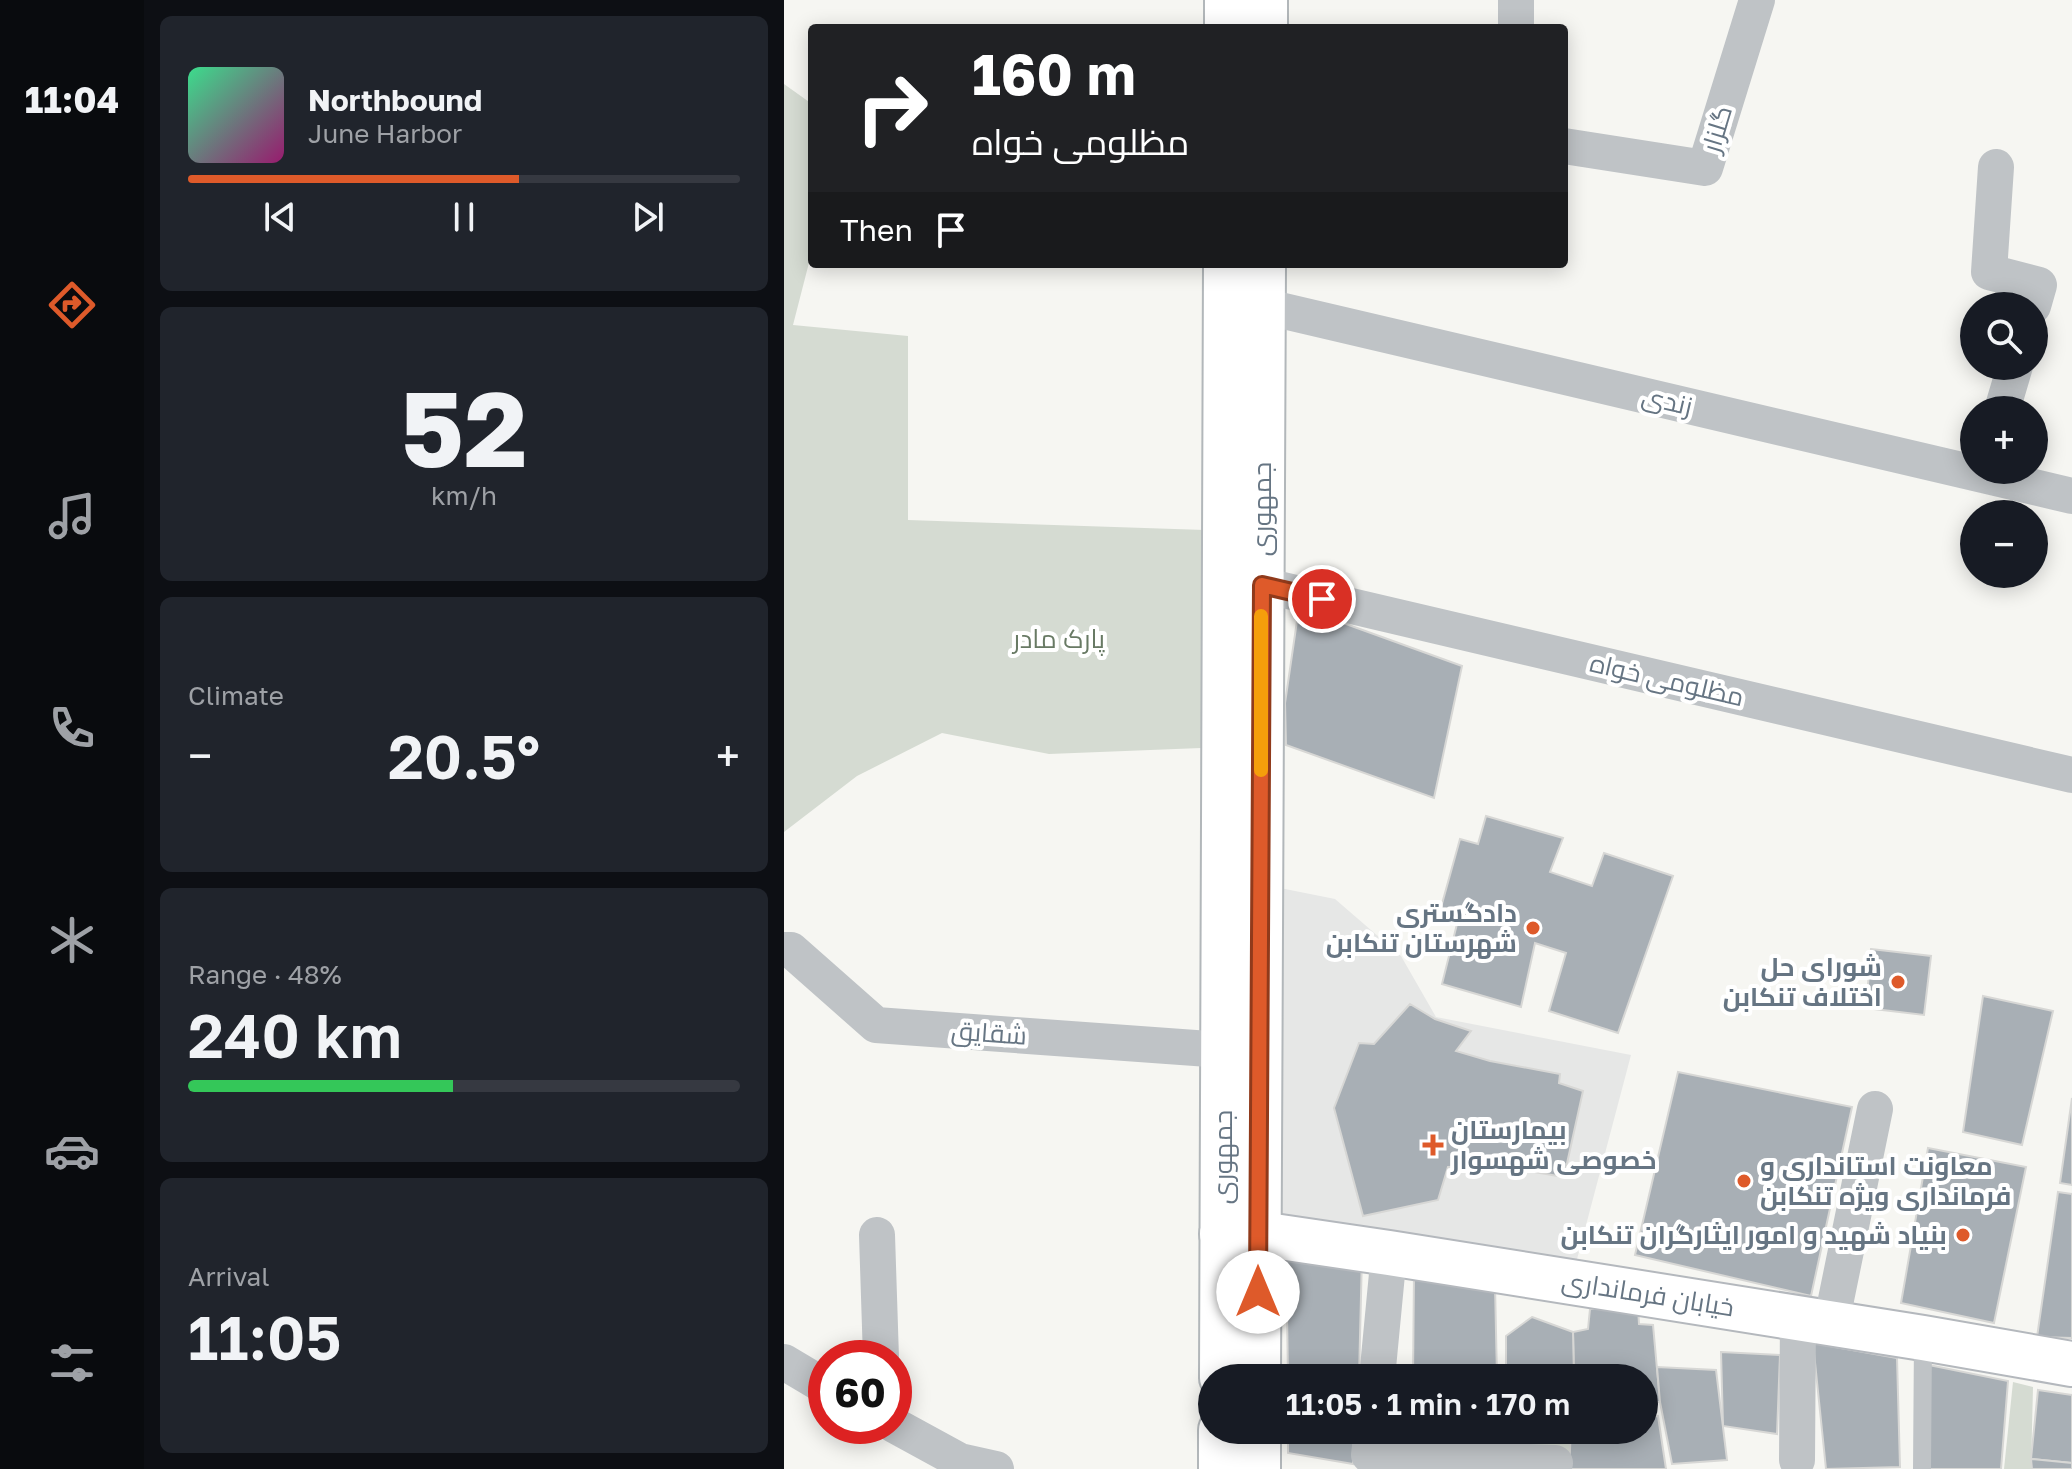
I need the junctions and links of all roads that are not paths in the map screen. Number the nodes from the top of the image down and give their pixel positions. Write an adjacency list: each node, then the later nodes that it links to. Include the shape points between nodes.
1 (1227, 0): 5 (main road)
2 (1265, 0): 6 (main road)
3 (1516, 0): 7 (street)
4 (1757, 0): 8 (street, گلزار, via 1705,168)
5 (1227, 24)
6 (1265, 24)
7 (1516, 24)
8 (1568, 147)
9 (1996, 167): 12 (street, via 1989,272 2039,285)
10 (1226, 268): 19 (main road, جمهوری)
11 (1263, 285): 13 (street, زندی); 16 (main road, جمهوری)
12 (2037, 292)
13 (1960, 466)
14 (2028, 484): 15 (street, زندی)
15 (2072, 496)
16 (1262, 585): 17 (street, مظلومی خواه); 21 (main road, جمهوری)
17 (2072, 775)
18 (784, 950): 19 (street, شقایق, via 791,950 876,1025)
19 (1223, 1050): 21 (main road, جمهوری)
20 (1875, 1109): 24 (street)
21 (1240, 1234): 23 (main road, خیابان فرمانداری); 28 (main road, جمهوری); 29 (main road, جمهوری)
22 (877, 1235): 26 (street)
23 (1389, 1253): 24 (main road, خیابان فرمانداری); 30 (street)
24 (1815, 1321): 25 (main road, خیابان فرمانداری); 37 (street)
25 (1923, 1338): 31 (main road, خیابان فرمانداری); 42 (lane)
26 (880, 1340)
27 (784, 1362): 32 (street)
28 (1224, 1364)
29 (1256, 1364)
30 (1378, 1364)
31 (2072, 1364)
32 (808, 1376)
33 (912, 1435): 39 (street, via 960,1461)
34 (1221, 1444): 40 (main road)
35 (1258, 1444): 41 (main road)
36 (1370, 1444): 38 (street, via 1369,1455)
37 (1797, 1460)
38 (1555, 1463)
39 (996, 1469)
40 (1221, 1469)
41 (1258, 1469)
42 (1922, 1469)

